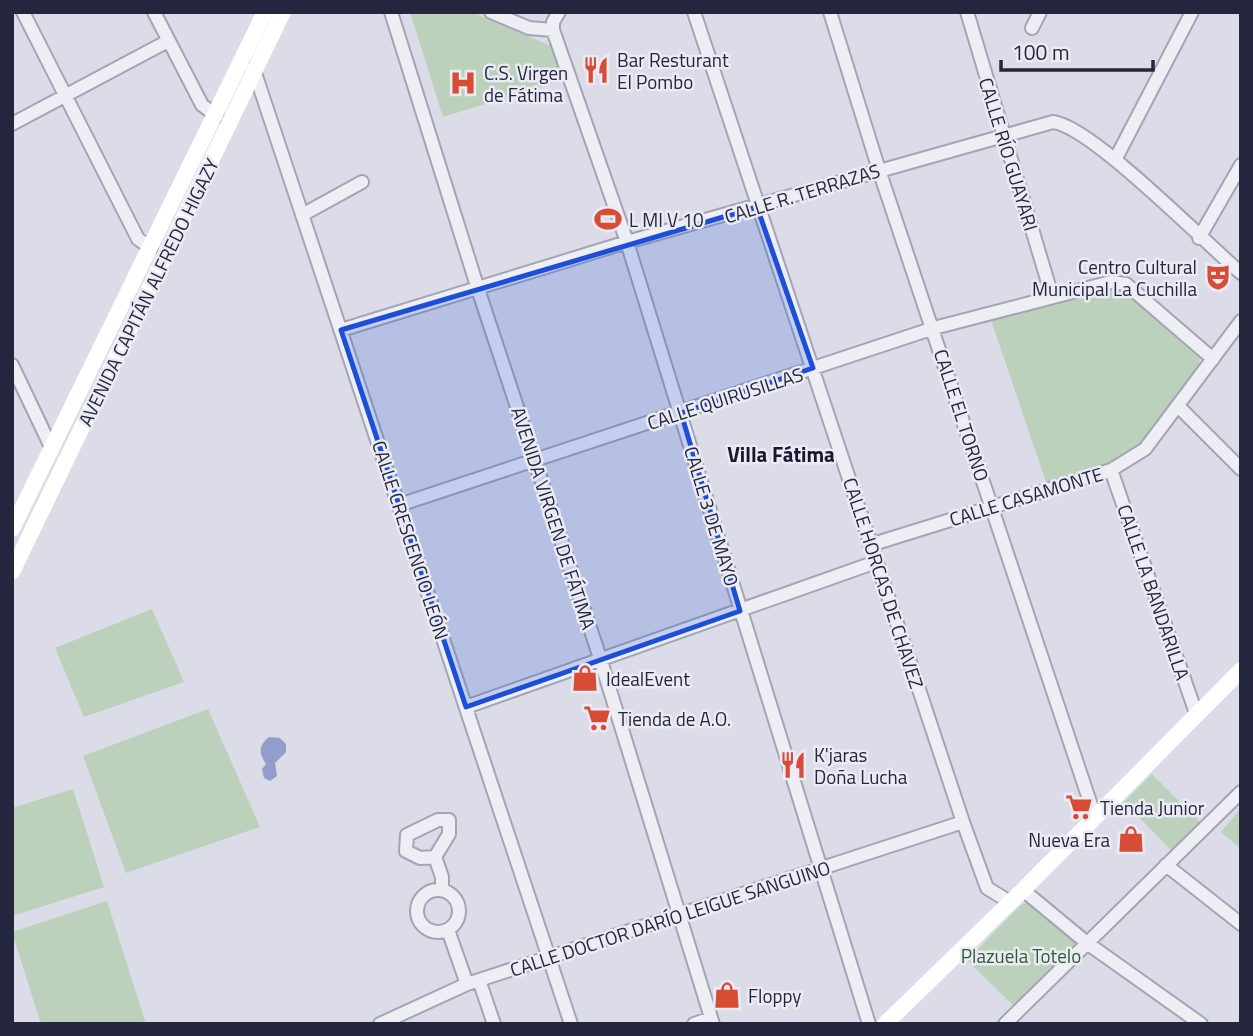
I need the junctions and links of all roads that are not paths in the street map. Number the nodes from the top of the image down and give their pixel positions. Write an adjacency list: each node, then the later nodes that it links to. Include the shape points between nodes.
1 (23, 12): 17 (street)
2 (154, 12): 15 (street)
3 (265, 12): 16 (street, AVENIDA CAPITÁN ALFREDO HIGAZY)
4 (283, 12): 16 (street, AVENIDA CAPITÁN ALFREDO HIGAZY)
5 (391, 12): 31 (street, AVENIDA VIRGEN DE FÁTIMA)
6 (491, 12): 14 (street, via 529,29)
7 (559, 12): 14 (street)
8 (694, 12): 25 (street, CALLE HORCAS DE CHAVEZ)
9 (830, 12): 23 (street, CALLE EL TORNO)
10 (967, 12): 20 (street, CALLE RÍO GUAYARI)
11 (1040, 12): 13 (street)
12 (1192, 12): 21 (street)
13 (1032, 28)
14 (554, 30): 28 (street, CALLE 3 DE MAYO)
15 (168, 41): 17 (street); 18 (street, via 202,105)
16 (249, 67): 18 (street, AVENIDA CAPITÁN ALFREDO HIGAZY); 26 (street, CALLE CRESCENCIO LEÓN); 43 (street, AVENIDA CAPITÁN ALFREDO HIGAZY)
17 (65, 96): 19 (street); 29 (street, via 138,239)
18 (217, 116): 29 (street, AVENIDA CAPITÁN ALFREDO HIGAZY)
19 (12, 124)
20 (1003, 134): 21 (street, CALLE R. TERRAZAS, via 1063,123); 23 (street, CALLE R. TERRAZAS); 32 (street, CALLE RÍO GUAYARI)
21 (1115, 160): 27 (street)
22 (1241, 165): 27 (street)
23 (879, 170): 25 (street, CALLE R. TERRAZAS); 34 (street, CALLE EL TORNO)
24 (362, 181): 26 (street)
25 (757, 207): 28 (street, CALLE R. TERRAZAS); 38 (street, CALLE HORCAS DE CHAVEZ)
26 (302, 215): 35 (street, CALLE CRESCENCIO LEÓN)
27 (1199, 238): 30 (street)
28 (627, 242): 31 (street, CALLE R. TERRAZAS); 41 (street, CALLE 3 DE MAYO)
29 (150, 248): 42 (street, AVENIDA CAPITÁN ALFREDO HIGAZY)
30 (1241, 273)
31 (478, 289): 35 (street, CALLE R. TERRAZAS); 45 (street, AVENIDA VIRGEN DE FÁTIMA)
32 (1052, 296): 34 (street, CALLE QUIRUSILLAS); 36 (street, CALLE QUIRUSILLAS, via 1111,282 1126,284)
33 (1241, 321): 36 (street, CALLE CASAMONTE)
34 (934, 328): 38 (street, CALLE QUIRUSILLAS); 49 (street, CALLE EL TORNO)
35 (341, 330): 48 (street, CALLE CRESCENCIO LEÓN)
36 (1213, 359): 40 (street, CALLE CASAMONTE)
37 (12, 365): 39 (street)
38 (813, 368): 41 (street, CALLE QUIRUSILLAS); 51 (street, CALLE HORCAS DE CHAVEZ)
39 (16, 384): 44 (street)
40 (1178, 406): 46 (street, CALLE CASAMONTE, via 1145,449); 47 (street)
41 (681, 413): 45 (street, CALLE QUIRUSILLAS); 54 (street, CALLE 3 DE MAYO)
42 (65, 416): 43 (street); 44 (street, AVENIDA CAPITÁN ALFREDO HIGAZY)
43 (82, 426): 53 (street, AVENIDA CAPITÁN ALFREDO HIGAZY)
44 (51, 447): 50 (street, AVENIDA CAPITÁN ALFREDO HIGAZY)
45 (534, 460): 48 (street, CALLE QUIRUSILLAS); 55 (street, AVENIDA VIRGEN DE FÁTIMA)
46 (1111, 470): 49 (street, CALLE CASAMONTE); 58 (street, CALLE LA BANDARILLA)
47 (1241, 470)
48 (399, 505): 57 (street, CALLE CRESCENCIO LEÓN)
49 (991, 507): 51 (street, CALLE CASAMONTE); 60 (street, CALLE EL TORNO)
50 (12, 529)
51 (870, 545): 52 (street, CALLE HORCAS DE CHAVEZ)
52 (876, 562): 54 (street); 61 (street, CALLE HORCAS DE CHAVEZ)
53 (12, 572)
54 (740, 611): 55 (street); 64 (street, CALLE 3 DE MAYO)
55 (600, 658): 57 (street); 68 (street, AVENIDA VIRGEN DE FÁTIMA)
56 (1241, 670): 58 (street)
57 (466, 707): 72 (street, CALLE CRESCENCIO LEÓN)
58 (1196, 713): 60 (street)
59 (1241, 792): 63 (street)
60 (1095, 817): 66 (street)
61 (963, 822): 64 (street, CALLE DOCTOR DARÍO LEIGUE SANGUINO); 67 (street, CALLE HORCAS DE CHAVEZ, via 987,888)
62 (435, 857): 65 (street)
63 (1166, 865): 69 (street); 71 (street)
64 (821, 869): 68 (street, CALLE DOCTOR DARÍO LEIGUE SANGUINO); 80 (street, CALLE 3 DE MAYO)
65 (442, 890): 70 (street, via 460,907 457,921); 70 (street, via 422,897 417,910 427,928)
66 (1023, 890): 67 (street); 71 (street)
67 (1010, 901): 81 (street)
68 (679, 914): 72 (street, CALLE DOCTOR DARÍO LEIGUE SANGUINO); 74 (street, AVENIDA VIRGEN DE FÁTIMA)
69 (1241, 924)
70 (448, 930): 73 (street)
71 (1087, 943): 75 (street); 82 (street)
72 (549, 957): 73 (street, CALLE DOCTOR DARÍO LEIGUE SANGUINO); 78 (street, CALLE CRESCENCIO LEÓN)
73 (473, 982): 76 (street, CALLE DOCTOR DARÍO LEIGUE SANGUINO); 77 (street)
74 (712, 1021): 79 (street)
75 (1013, 1021)
76 (380, 1024)
77 (494, 1024)
78 (571, 1024)
79 (694, 1024)
80 (869, 1024)
81 (885, 1024)
82 (1201, 1024)

